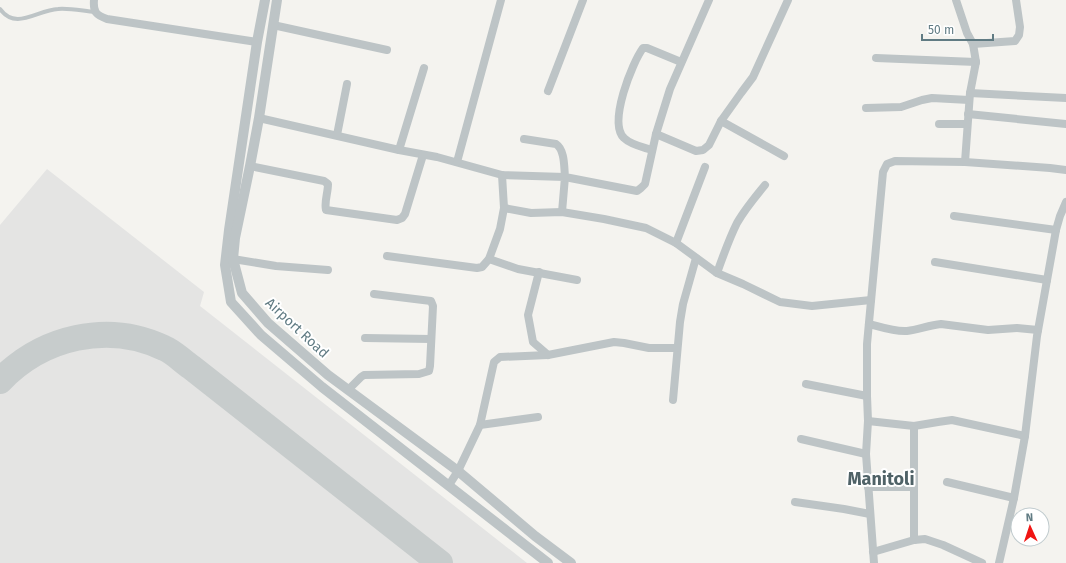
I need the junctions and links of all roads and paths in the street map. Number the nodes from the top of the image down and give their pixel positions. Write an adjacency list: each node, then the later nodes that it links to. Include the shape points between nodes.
1 (94, 0): 11 (street)
2 (265, 0): 13 (street, Airport Road)
3 (278, 0): 12 (street, Airport Road)
4 (502, 0): 38 (street)
5 (583, 0): 21 (street)
6 (709, 0): 17 (street)
7 (788, 0): 27 (street, via 754,77)
8 (956, 0): 14 (street)
9 (1016, 0): 14 (street, via 1020,27 1015,41)
10 (0, 9): 11 (lane, via 8,18 16,20 60,8)
11 (96, 12): 13 (street, via 107,19)
12 (273, 25): 15 (street); 26 (street, Airport Road)
13 (256, 42): 83 (street, Airport Road, via 228,230 225,264 230,302 261,335 322,387)
14 (972, 44): 18 (street)
15 (387, 50)
16 (876, 58): 18 (street)
17 (681, 62): 31 (street); 35 (street, via 643,48 622,95 619,119 622,136 632,144)
18 (976, 62): 22 (street)
19 (424, 68): 34 (street)
20 (347, 84): 32 (street)
21 (548, 91)
22 (969, 96): 23 (street); 24 (street, via 932,98 901,107); 25 (street)
23 (1066, 98)
24 (866, 108)
25 (968, 114): 29 (street); 30 (street)
26 (259, 118): 32 (street); 40 (street, Airport Road)
27 (721, 121): 31 (street, via 709,145 703,150 696,151); 37 (street)
28 (939, 124): 29 (street)
29 (967, 124): 39 (street)
30 (1066, 124)
31 (656, 134): 35 (street)
32 (337, 135): 34 (street)
33 (524, 139): 44 (street, via 556,144 560,147)
34 (399, 150): 36 (street)
35 (652, 150): 44 (street, via 645,184 637,191)
36 (423, 154): 38 (street); 40 (street, via 406,214 397,220 326,210 328,184 324,181)
37 (784, 156)
38 (457, 162): 43 (street)
39 (965, 162): 42 (street); 63 (street, via 895,161 887,164 883,172)
40 (250, 166): 54 (street, Airport Road, via 235,238)
41 (706, 167): 51 (street)
42 (1066, 170)
43 (502, 175): 44 (street); 47 (street)
44 (565, 177): 48 (street)
45 (765, 185): 59 (street, via 738,222)
46 (1066, 202): 50 (street)
47 (504, 208): 48 (street, via 531,212); 55 (street, via 500,229)
48 (562, 212): 51 (street, via 646,228)
49 (954, 216): 50 (street)
50 (1056, 230): 61 (street)
51 (676, 243): 53 (street)
52 (387, 256): 55 (street, via 477,268 482,267)
53 (696, 258): 59 (street); 68 (street, via 682,308)
54 (234, 259): 57 (street, via 276,266); 71 (street, Airport Road, via 242,293 268,323)
55 (489, 259): 58 (street, via 518,269)
56 (935, 262): 61 (street)
57 (328, 270)
58 (539, 272): 60 (street); 69 (street, via 528,315 533,342)
59 (717, 273): 63 (street, via 780,302 812,306)
60 (577, 280)
61 (1047, 280): 65 (street)
62 (374, 294): 67 (street, via 430,301 433,306)
63 (871, 300): 64 (street)
64 (869, 324): 65 (street, via 897,331 941,324 988,330); 72 (street)
65 (1038, 330): 78 (street)
66 (365, 338): 67 (street)
67 (432, 339): 71 (street, via 428,371 419,374 364,375)
68 (677, 348): 69 (street, via 649,348 614,342); 73 (street)
69 (548, 355): 76 (street, via 500,356 494,362)
70 (806, 384): 72 (street)
71 (348, 390): 81 (street, Airport Road)
72 (867, 396): 75 (street)
73 (673, 400)
74 (538, 417): 76 (street)
75 (868, 421): 77 (street); 80 (street)
76 (480, 425): 81 (street)
77 (914, 426): 78 (street, via 952,420); 85 (street)
78 (1025, 436): 86 (street)
79 (801, 439): 80 (street)
80 (866, 454): 84 (street)
81 (458, 471): 83 (street); 92 (street, Airport Road)
82 (947, 482): 86 (street)
83 (449, 485): 91 (street, Airport Road)
84 (868, 487): 85 (street); 88 (street)
85 (914, 487): 89 (street)
86 (1014, 498): 95 (street)
87 (795, 502): 88 (street)
88 (870, 514): 90 (street)
89 (914, 540): 90 (street); 94 (street, via 936,542)
90 (873, 552): 93 (street)
91 (548, 563)
92 (571, 563)
93 (874, 563)
94 (982, 563)
95 (1000, 563)

